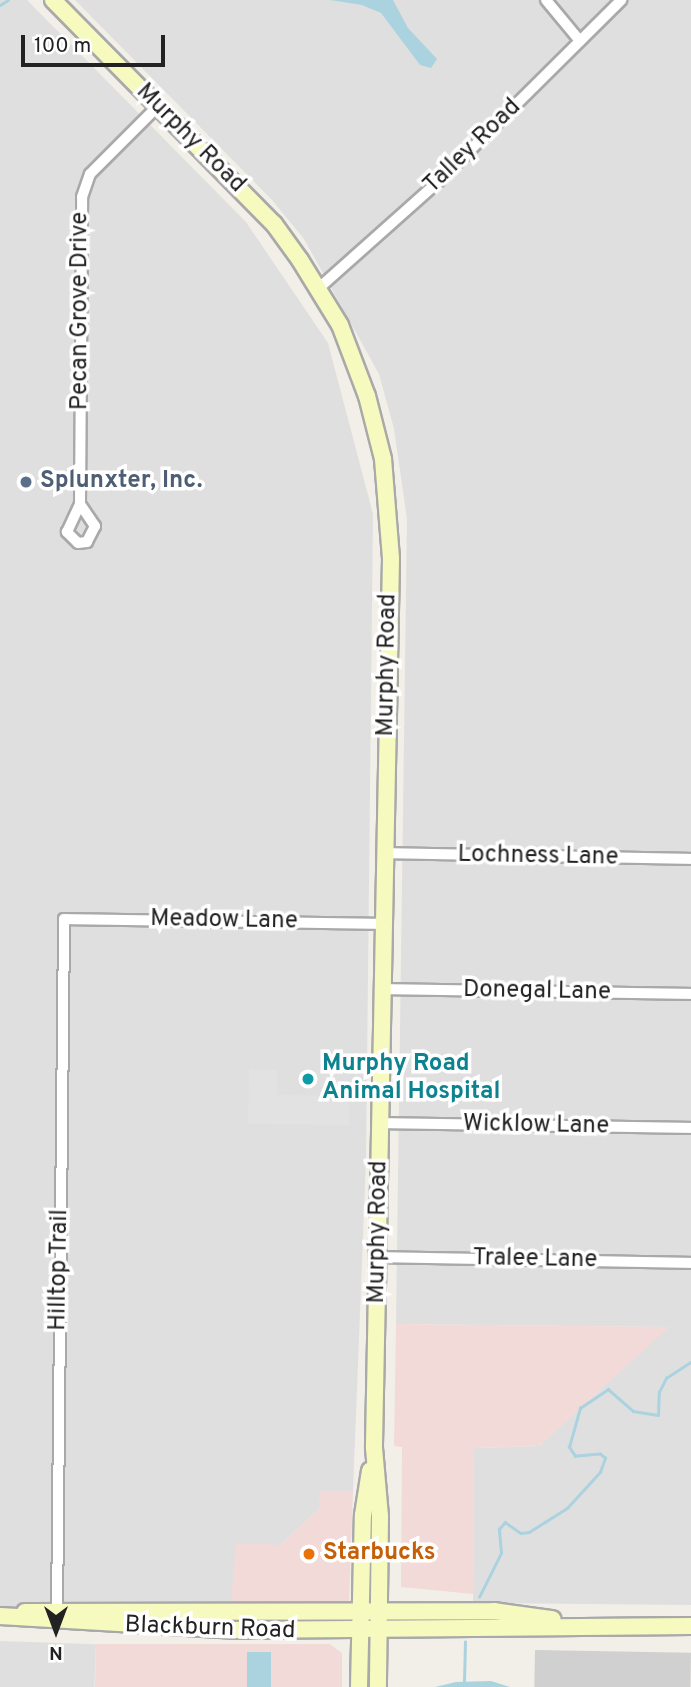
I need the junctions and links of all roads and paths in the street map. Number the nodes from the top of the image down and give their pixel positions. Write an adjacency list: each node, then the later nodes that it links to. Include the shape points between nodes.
1 (53, 0): 5 (main road, Murphy Road)
2 (546, 0): 4 (street)
3 (621, 0): 4 (street, Talley Road)
4 (580, 41): 6 (street, Talley Road, via 421,198)
5 (158, 106): 6 (main road, Murphy Road, via 274,224); 7 (street, Pecan Grove Drive, via 90,174 82,197)
6 (319, 288): 8 (main road, Murphy Road, via 360,376 386,476 391,559)
7 (80, 504)
8 (385, 853): 9 (street, Lochness Lane); 11 (main road, Murphy Road)
9 (691, 859)
10 (64, 919): 11 (street, Meadow Lane); 23 (street, Hilltop Trail)
11 (384, 924): 12 (main road, Murphy Road)
12 (383, 989): 13 (street, Donegal Lane); 14 (main road, Murphy Road)
13 (691, 994)
14 (381, 1123): 15 (street, Wicklow Lane); 16 (main road, Murphy Road)
15 (691, 1128)
16 (379, 1257): 17 (street, Tralee Lane); 18 (main road, Murphy Road)
17 (691, 1263)
18 (374, 1448): 21 (main road, Murphy Road, via 363,1516); 22 (main road, Murphy Road, via 380,1516)
19 (145, 1609): 20 (main road, Blackburn Road); 23 (main road, Blackburn Road); 27 (main road)
20 (242, 1610): 21 (main road, Blackburn Road); 28 (main road, via 236,1619)
21 (360, 1611): 22 (main road, Blackburn Road); 29 (main road, Murphy Road)
22 (378, 1611): 25 (main road, Blackburn Road, via 494,1611); 30 (main road, Murphy Road)
23 (57, 1615): 24 (main road, Blackburn Road); 27 (main road, Blackburn Road)
24 (0, 1616)
25 (585, 1624): 26 (main road); 30 (main road, Blackburn Road)
26 (691, 1626)
27 (144, 1628): 28 (main road, Blackburn Road)
28 (189, 1629): 29 (main road, Blackburn Road)
29 (360, 1632): 30 (main road, Blackburn Road); 31 (main road, Murphy Road)
30 (378, 1632): 32 (main road, Murphy Road)
31 (359, 1687)
32 (378, 1687)

